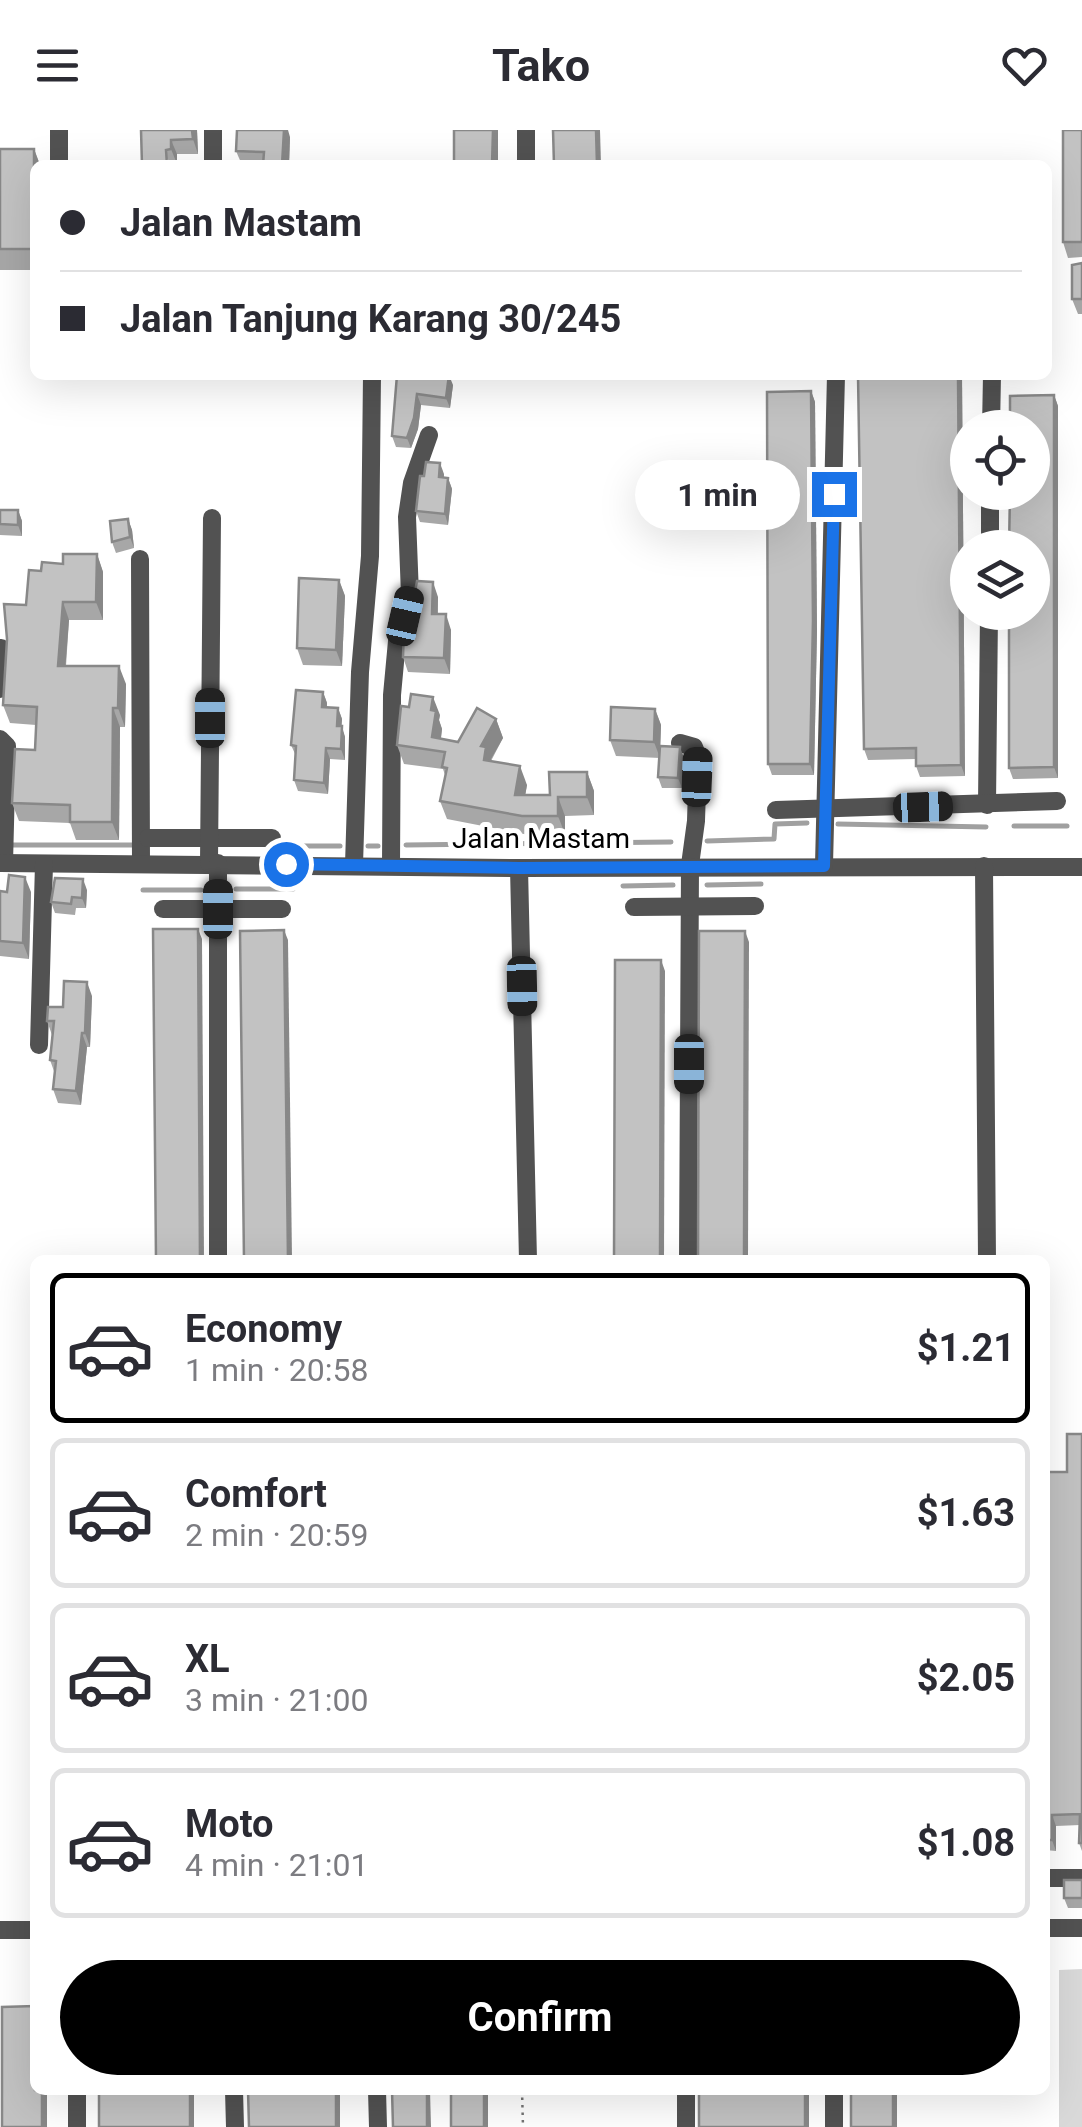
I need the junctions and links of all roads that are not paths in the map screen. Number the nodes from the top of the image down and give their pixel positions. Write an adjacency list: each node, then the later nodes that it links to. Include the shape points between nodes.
1 (59, 130): 4 (street)
2 (213, 130): 5 (street)
3 (526, 130): 6 (street)
4 (59, 160)
5 (213, 160)
6 (526, 160)
7 (372, 380): 30 (street)
8 (836, 380): 22 (street)
9 (992, 380): 10 (street)
10 (991, 410)
11 (429, 435): 31 (street, via 407,517 410,596 392,695)
12 (212, 518): 24 (street)
13 (140, 560): 23 (street)
14 (989, 630): 20 (street)
15 (2, 648): 16 (street)
16 (0, 690)
17 (0, 739): 26 (street, via 7,746)
18 (680, 743): 32 (street, via 698,752)
19 (1056, 802): 20 (street)
20 (987, 805): 22 (street)
21 (776, 810): 22 (street)
22 (826, 810): 33 (street)
23 (144, 835): 24 (street); 27 (street)
24 (210, 838): 25 (street); 28 (street)
25 (272, 838)
26 (4, 854): 29 (street, Jalan Mastam)
27 (140, 861): 28 (street, Jalan Mastam); 29 (street, Jalan Mastam)
28 (214, 863): 30 (street, Jalan Mastam); 41 (street)
29 (44, 864): 43 (street)
30 (354, 865): 31 (street, Jalan Mastam)
31 (392, 865): 36 (street, Jalan Mastam)
32 (690, 866): 33 (street, Jalan Mastam); 36 (street, Jalan Mastam); 38 (street)
33 (824, 866): 34 (street, Jalan Mastam)
34 (984, 866): 35 (street, Jalan Mastam); 47 (street)
35 (1082, 866)
36 (519, 868): 45 (street)
37 (634, 906): 38 (street)
38 (690, 906): 39 (street); 46 (street)
39 (754, 906)
40 (163, 909): 41 (street)
41 (218, 909): 42 (street); 44 (street)
42 (282, 909)
43 (39, 1045)
44 (218, 1255)
45 (528, 1255)
46 (688, 1255)
47 (987, 1255)
48 (1050, 1878): 49 (street)
49 (1082, 1878)
50 (1050, 1928): 51 (street)
51 (1082, 1928)
52 (0, 1930): 53 (street)
53 (30, 1930)
54 (77, 2095): 59 (street)
55 (234, 2095): 60 (street)
56 (377, 2095): 61 (street)
57 (686, 2095): 62 (street)
58 (834, 2095): 63 (street)
59 (78, 2127)
60 (234, 2127)
61 (378, 2127)
62 (686, 2127)
63 (834, 2127)

